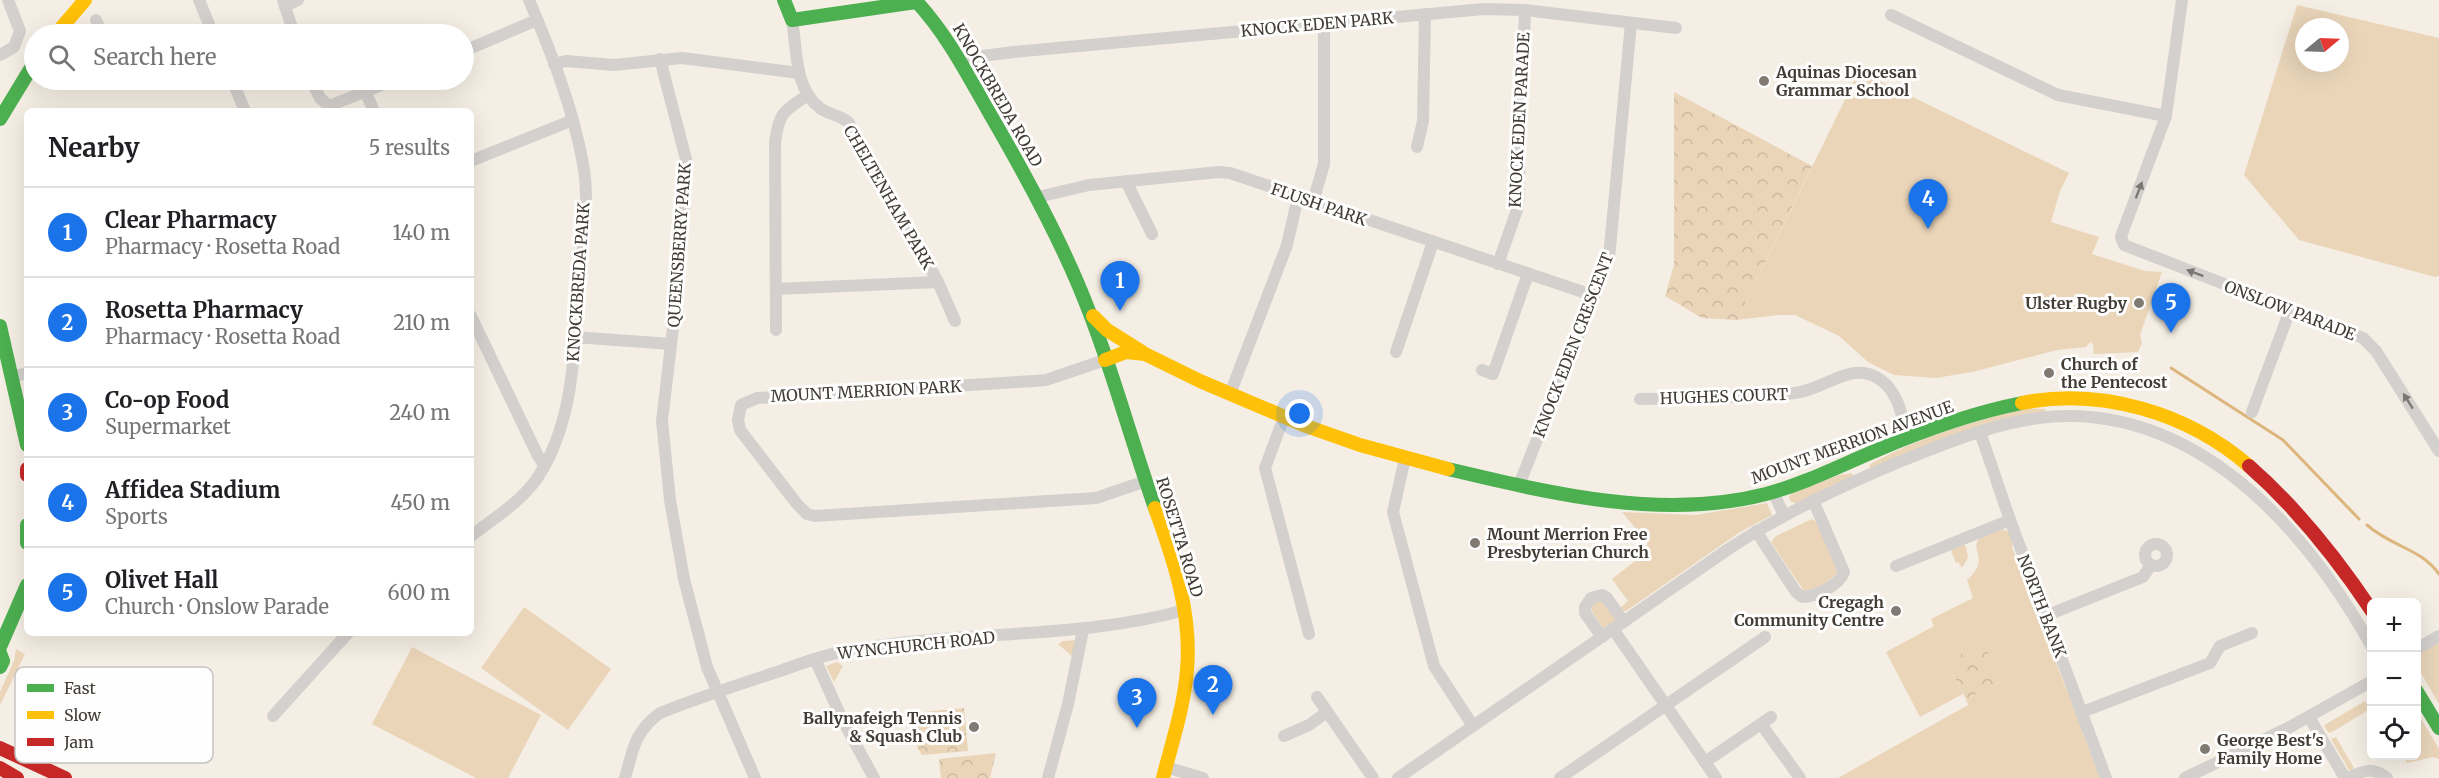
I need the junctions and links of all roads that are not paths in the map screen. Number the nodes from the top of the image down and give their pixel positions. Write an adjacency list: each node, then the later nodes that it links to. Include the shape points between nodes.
1 (9, 0): 10 (street); 25 (street, via 20,31 14,47)
2 (85, 0): 18 (main road)
3 (199, 0): 20 (street)
4 (298, 0): 9 (street)
5 (529, 0): 15 (street, KNOCKBREDA PARK)
6 (784, 0): 16 (main road)
7 (2182, 0): 41 (street)
8 (915, 1): 16 (main road, KNOCKBREDA ROAD); 27 (main road, KNOCKBREDA ROAD, via 940,27)
9 (284, 3): 21 (street)
10 (0, 4)
11 (1525, 10): 12 (street, KNOCK EDEN PARK); 17 (street, KNOCK EDEN PARK); 52 (street, KNOCK EDEN PARADE, via 1518,207)
12 (1425, 14): 22 (street, KNOCK EDEN PARK); 44 (street, via 1423,121)
13 (1891, 15): 41 (street, via 2058,95)
14 (96, 20): 19 (street)
15 (537, 20): 24 (street); 28 (street, KNOCKBREDA PARK)
16 (792, 20): 30 (street, CHELTENHAM PARK)
17 (1631, 23): 23 (street, KNOCK EDEN PARK); 56 (street, KNOCK EDEN CRESCENT, via 1611,246)
18 (65, 24)
19 (98, 24)
20 (209, 24)
21 (291, 24)
22 (1324, 24): 27 (street, KNOCK EDEN PARK); 49 (street, via 1324,164)
23 (1676, 28)
24 (474, 47)
25 (0, 55)
26 (660, 59): 28 (street, via 614,65 566,61); 30 (street, via 682,58); 64 (street, QUEENSBERRY PARK, via 687,163)
27 (958, 59): 47 (main road, KNOCKBREDA ROAD)
28 (554, 64): 43 (street, KNOCKBREDA PARK)
29 (24, 73): 37 (main road)
30 (799, 73): 36 (street, CHELTENHAM PARK)
31 (24, 80): 35 (main road)
32 (236, 90): 38 (street)
33 (316, 90): 34 (street, via 329,106)
34 (365, 91): 39 (street)
35 (16, 94): 40 (main road); 42 (main road)
36 (808, 95): 54 (street, CHELTENHAM PARK, via 822,110 849,123); 55 (street, via 783,113 777,128)
37 (0, 98)
38 (244, 108)
39 (373, 108)
40 (0, 110)
41 (2166, 116): 57 (street, ONSLOW PARADE, one-way to 41, via 2124,245 2121,237)
42 (0, 119)
43 (573, 120): 45 (street); 63 (street, KNOCKBREDA PARK, via 584,165 586,212)
44 (1417, 147)
45 (474, 160)
46 (1126, 181): 47 (street, FLUSH PARK); 48 (street, FLUSH PARK, via 1230,173); 50 (street)
47 (1038, 197): 58 (main road, KNOCKBREDA ROAD)
48 (1298, 197): 49 (street, FLUSH PARK); 71 (street, via 1287,245)
49 (1313, 202): 51 (street, FLUSH PARK)
50 (1152, 234)
51 (1433, 242): 52 (street, FLUSH PARK); 65 (street)
52 (1498, 264): 53 (street, FLUSH PARK)
53 (1528, 274): 56 (street, FLUSH PARK); 68 (street, via 1493,374)
54 (938, 282): 55 (street); 59 (street, CHELTENHAM PARK)
55 (776, 289): 62 (street)
56 (1592, 295): 82 (street, KNOCK EDEN CRESCENT)
57 (2290, 310): 73 (street); 78 (street, ONSLOW PARADE, one-way to 57, via 2370,344)
58 (1089, 311): 66 (main road, MOUNT MERRION AVENUE, via 1107,330); 67 (main road, ROSETTA ROAD)
59 (955, 321)
60 (474, 322): 80 (street)
61 (0, 326): 70 (main road)
62 (776, 330)
63 (574, 337): 64 (street); 80 (street, KNOCKBREDA PARK, via 567,402)
64 (670, 344): 111 (street, QUEENSBERRY PARK, via 663,437 676,539)
65 (1396, 352)
66 (1144, 353): 67 (main road, via 1127,352); 71 (main road, MOUNT MERRION AVENUE)
67 (1105, 360): 81 (main road, ROSETTA ROAD); 81 (street, MOUNT MERRION PARK, via 1046,380 757,398 741,405 738,420 740,430 797,504 814,516 1096,498)
68 (1482, 370)
69 (24, 374): 70 (street)
70 (12, 377): 75 (main road)
71 (1230, 393): 74 (main road, MOUNT MERRION AVENUE)
72 (1640, 399): 77 (street, HUGHES COURT, via 1788,394 1863,372 1890,389 1897,400)
73 (2252, 412)
74 (1284, 417): 79 (main road, MOUNT MERRION AVENUE); 99 (street, via 1265,468)
75 (24, 431)
76 (1980, 432): 84 (street, MOUNT MERRION AVENUE); 86 (street, NORTH BANK); 104 (street, MOUNT MERRION AVENUE, via 2047,417 2073,416 2131,423 2175,440 2230,474 2285,525 2329,580)
77 (1907, 438): 83 (main road, MOUNT MERRION AVENUE); 92 (main road, MOUNT MERRION AVENUE, via 1976,414 2044,399 2098,399 2152,410 2212,439 2263,477 2323,540)
78 (2439, 451)
79 (1405, 458): 82 (main road, MOUNT MERRION AVENUE); 119 (street, via 1392,512 1434,666)
80 (544, 465): 88 (street, KNOCKBREDA PARK, via 527,492)
81 (1146, 481): 93 (main road, ROSETTA ROAD)
82 (1519, 485): 83 (main road, MOUNT MERRION AVENUE, via 1659,505 1719,502)
83 (1773, 492): 85 (street)
84 (1813, 500): 85 (street, MOUNT MERRION AVENUE); 87 (street, via 1845,572 1838,582 1810,597 1802,597)
85 (1784, 515): 87 (street, MOUNT MERRION AVENUE)
86 (2010, 520): 90 (street); 94 (street, NORTH BANK)
87 (1756, 531): 95 (street, MOUNT MERRION AVENUE)
88 (474, 534)
89 (2151, 565): 94 (street, via 2144,577)
90 (1896, 566)
91 (24, 592): 105 (main road)
92 (2367, 604)
93 (1185, 610): 97 (street, WYNCHURCH ROAD); 127 (main road, ROSETTA ROAD, via 1188,664)
94 (2045, 616): 116 (street, NORTH BANK)
95 (1624, 622): 96 (street, MOUNT MERRION AVENUE); 102 (street, via 1607,598 1591,598 1584,607 1585,613)
96 (1613, 629): 102 (street, MOUNT MERRION AVENUE); 114 (street)
97 (1083, 630): 108 (street, WYNCHURCH ROAD, via 880,646); 133 (street)
98 (2252, 633): 116 (street, via 2220,646 2210,663)
99 (1309, 634)
100 (345, 636): 117 (street)
101 (2439, 636): 106 (street)
102 (1602, 637): 119 (street, MOUNT MERRION AVENUE)
103 (1765, 637): 114 (street)
104 (2367, 639)
105 (1, 642)
106 (2421, 646)
107 (0, 653): 109 (main road)
108 (815, 659): 111 (street, WYNCHURCH ROAD); 132 (street)
109 (0, 667)
110 (2367, 684): 118 (street)
111 (715, 691): 130 (street, WYNCHURCH ROAD, via 652,719 631,749); 131 (street, QUEENSBERRY PARK)
112 (1317, 697): 115 (street)
113 (2421, 698): 120 (main road)
114 (1665, 705): 124 (street); 137 (street)
115 (1327, 712): 121 (street); 135 (street)
116 (2082, 712): 140 (street, NORTH BANK)
117 (273, 716)
118 (2308, 717): 141 (street); 142 (street)
119 (1473, 726): 136 (street, MOUNT MERRION AVENUE)
120 (2439, 728)
121 (1284, 736)
122 (0, 748): 123 (main road)
123 (15, 755)
124 (1705, 762): 138 (street); 139 (street, via 1766,721)
125 (32, 763): 129 (main road)
126 (0, 768): 128 (main road)
127 (1164, 773): 134 (street)
128 (17, 778)
129 (65, 778)
130 (625, 778)
131 (755, 778)
132 (874, 778)
133 (1048, 778)
134 (1203, 778)
135 (1372, 778)
136 (1398, 778)
137 (1560, 778)
138 (1716, 778)
139 (1800, 778)
140 (2106, 778)
141 (2186, 778)
142 (2347, 778): 143 (street, via 2372,770)
143 (2388, 778)

